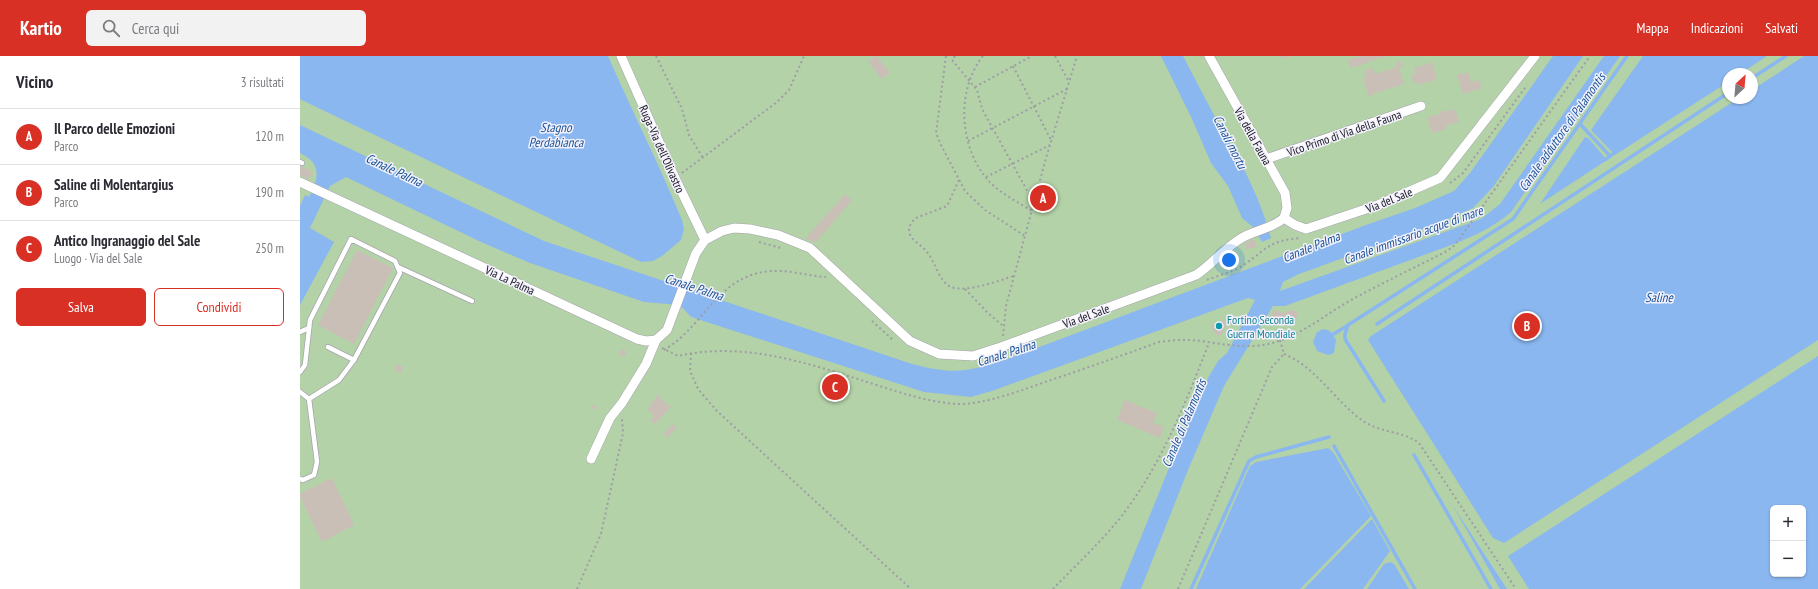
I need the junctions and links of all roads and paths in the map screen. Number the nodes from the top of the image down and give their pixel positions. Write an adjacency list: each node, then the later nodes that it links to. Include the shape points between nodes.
1 (621, 56): 28 (street, Ruga-Via dell'Olivastro)
2 (656, 56): 24 (path, via 682,109 689,135)
3 (804, 56): 24 (path, via 789,90)
4 (946, 56): 29 (path, via 936,133)
5 (955, 56): 14 (path, via 952,60)
6 (983, 56): 14 (path)
7 (1032, 56): 13 (path)
8 (1055, 56): 15 (path)
9 (1077, 56): 15 (path)
10 (1209, 56): 25 (street, Via della Fauna)
11 (1535, 56): 33 (street, Via del Sale, via 1440,178 1378,205 1306,229)
12 (1590, 56): 47 (path, via 1455,245 1353,300 1304,331)
13 (1013, 66): 16 (path); 18 (path)
14 (969, 81): 16 (path); 22 (path, via 964,109)
15 (1069, 82): 17 (path)
16 (974, 87): 20 (path)
17 (1067, 89): 18 (path); 21 (path)
18 (1033, 106): 20 (path); 21 (path)
19 (1421, 106): 25 (street, Vico Primo di Via della Fauna)
20 (992, 127): 22 (path); 26 (path)
21 (1051, 140): 23 (path)
22 (968, 141): 27 (path, via 974,158)
23 (1050, 145): 26 (path); 31 (path)
24 (703, 158): 28 (path)
25 (1266, 159): 33 (street, Via della Fauna, via 1285,193 1287,208)
26 (1012, 164): 27 (path); 31 (path)
27 (986, 177): 32 (path, via 996,187)
28 (675, 178): 35 (street, Ruga-Via dell'Olivastro)
29 (959, 180): 34 (path, via 965,190 985,210); 41 (path, via 947,206 916,218 909,230 911,236 926,250 947,285)
30 (304, 184): 46 (street, Via La Palma, via 638,339)
31 (1034, 203): 32 (path)
32 (1032, 211): 34 (path)
33 (1284, 218): 50 (street, Via del Sale, via 1278,224 1240,239 1196,274)
34 (1025, 236): 40 (path)
35 (705, 240): 46 (street, via 696,253 667,330); 50 (street, Via del Sale, via 734,228 778,235 810,248 910,341 939,354 973,356)
36 (753, 241): 37 (path)
37 (785, 249)
38 (398, 267): 42 (lane); 44 (lane, via 395,261 352,239 310,320); 54 (lane, via 400,273 396,283)
39 (826, 273): 51 (path, via 831,278 785,271 770,271 741,278 730,285 671,346)
40 (1014, 276): 41 (path); 43 (path)
41 (966, 289): 43 (path)
42 (472, 301)
43 (1004, 326): 50 (path)
44 (309, 328): 45 (lane); 55 (lane, via 305,365)
45 (300, 332)
46 (656, 340): 51 (path); 58 (street, via 646,364)
47 (1280, 340): 48 (path, via 1252,346); 53 (path)
48 (1209, 343): 52 (path, via 1178,340 1159,342 1013,393 959,404 931,401 803,362 769,355 730,350); 63 (path, via 1158,460 1120,518)
49 (328, 347): 54 (lane)
50 (1001, 347)
51 (664, 350): 52 (path, via 678,356)
52 (691, 353): 62 (path, via 690,371 698,389 717,411)
53 (1284, 354): 64 (path, via 1272,366); 65 (path, via 1293,357 1304,366 1362,420 1376,428 1411,437 1419,443)
54 (354, 360): 57 (lane, via 339,380)
55 (300, 372)
56 (300, 392): 57 (lane)
57 (309, 399): 60 (lane, via 317,462 314,476)
58 (622, 403): 59 (street, via 610,418); 61 (path, via 623,433 601,534)
59 (591, 459)
60 (300, 479)
61 (577, 589)
62 (911, 589)
63 (1053, 589)
64 (1178, 589)
65 (1516, 589)

